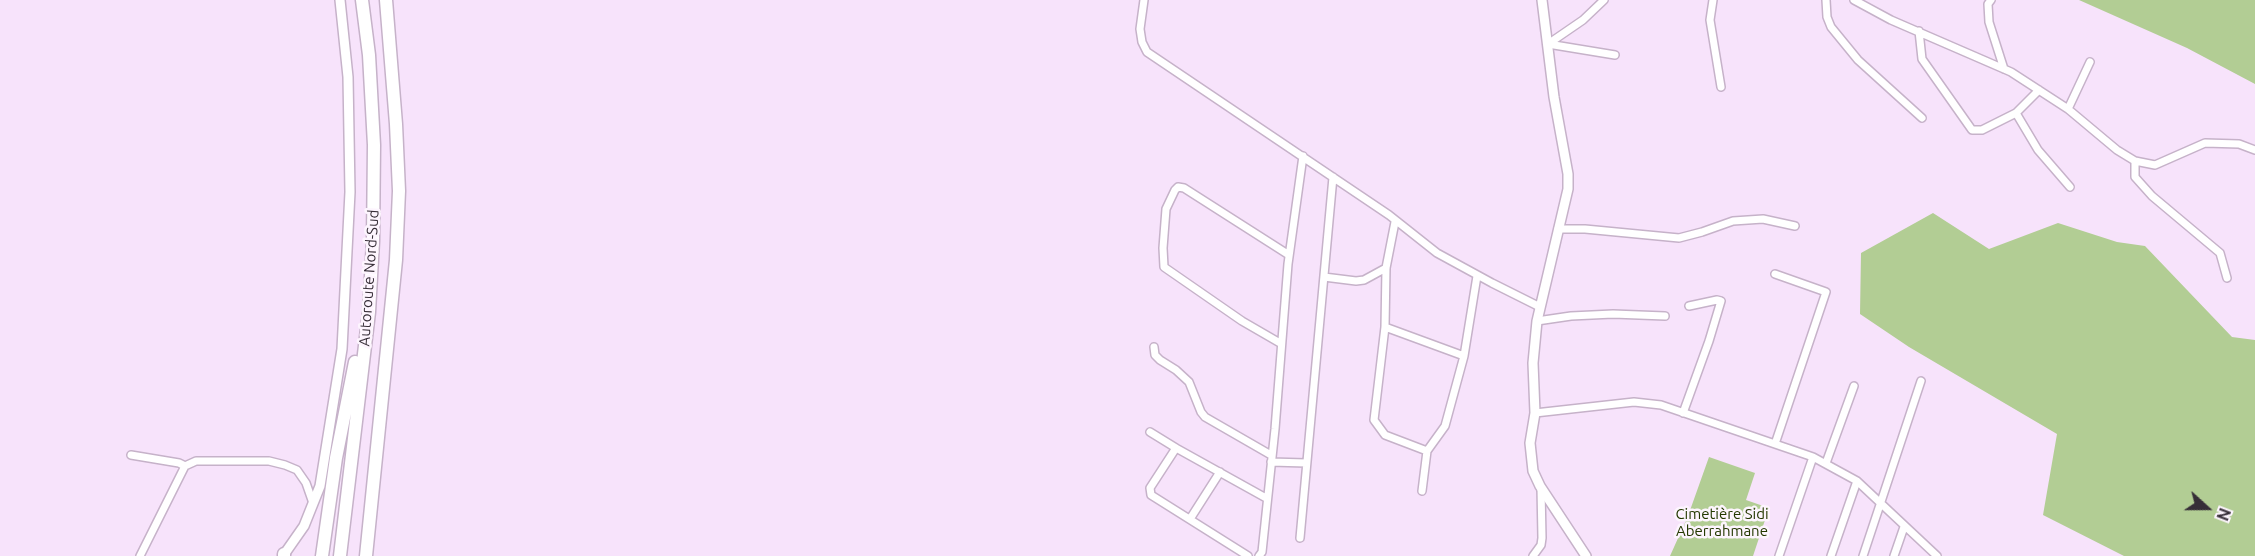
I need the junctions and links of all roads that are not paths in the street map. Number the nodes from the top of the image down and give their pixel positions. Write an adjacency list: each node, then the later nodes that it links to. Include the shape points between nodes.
1 (340, 0): 63 (street, via 348,77 350,192 342,349 325,464)
2 (362, 0): 37 (highway, Autoroute Nord-Sud, via 374,145)
3 (386, 0): 73 (highway, Autoroute Nord-Sud, via 399,190 397,249)
4 (1144, 0): 22 (street, via 1140,29 1147,52)
5 (1542, 0): 12 (street)
6 (1604, 0): 12 (street)
7 (1713, 0): 16 (street, via 1710,20)
8 (1826, 0): 20 (street, via 1831,27 1858,60)
9 (1854, 0): 11 (street)
10 (1991, 0): 15 (street, via 1989,22)
11 (1919, 31): 15 (street); 19 (street, via 1922,59 1972,130 1982,130)
12 (1548, 45): 13 (street); 28 (street, via 1568,174)
13 (1615, 55)
14 (2090, 62): 18 (street)
15 (2004, 69): 17 (street)
16 (1721, 87)
17 (2039, 90): 18 (street); 19 (street)
18 (2068, 108): 23 (street)
19 (2016, 113): 25 (street, via 2038,150)
20 (1922, 118)
21 (2255, 150): 23 (street, via 2239,144 2205,144 2155,165)
22 (1303, 156): 24 (street); 29 (street)
23 (2135, 161): 34 (street, via 2135,177 2152,196 2220,253)
24 (1333, 177): 26 (street); 33 (street)
25 (2070, 187)
26 (1395, 222): 30 (street); 32 (street, via 1437,253)
27 (1795, 226): 28 (street, via 1762,219 1733,221 1679,238)
28 (1558, 229): 36 (street)
29 (1289, 255): 41 (street); 41 (street, via 1184,188 1175,190 1166,209 1164,267)
30 (1386, 268): 33 (street, via 1364,280); 40 (street)
31 (1775, 274): 49 (street, via 1826,292)
32 (1478, 276): 36 (street); 43 (street)
33 (1324, 277): 55 (street)
34 (2227, 278)
35 (1689, 306): 47 (street, via 1721,301)
36 (1540, 307): 39 (street)
37 (369, 312): 71 (highway, via 357,350 336,458); 72 (highway, Autoroute Nord-Sud)
38 (1665, 316): 39 (street, via 1613,314)
39 (1537, 321): 46 (street)
40 (1385, 327): 43 (street); 51 (street, via 1374,420 1385,435)
41 (1280, 343): 54 (street)
42 (1154, 347): 54 (street, via 1155,355 1189,382 1205,417)
43 (1464, 356): 51 (street, via 1444,426)
44 (1921, 381): 64 (street)
45 (1854, 386): 56 (street)
46 (1534, 413): 47 (street, via 1634,402); 60 (street, via 1530,443 1533,471)
47 (1683, 413): 49 (street)
48 (1150, 432): 50 (street)
49 (1775, 444): 53 (street)
50 (1176, 448): 58 (street); 65 (street, via 1149,492)
51 (1427, 451): 61 (street)
52 (131, 455): 57 (street)
53 (1813, 457): 56 (street); 78 (street)
54 (1271, 459): 55 (street); 62 (street)
55 (1306, 463): 67 (street)
56 (1827, 463): 59 (street)
57 (185, 466): 63 (street, via 196,461 268,461 285,465 297,470); 70 (street)
58 (1220, 472): 62 (street); 65 (street)
59 (1857, 482): 64 (street); 79 (street)
60 (1541, 488): 76 (street, via 1542,538); 77 (street)
61 (1422, 491)
62 (1266, 498): 75 (street)
63 (314, 505): 68 (street)
64 (1881, 505): 66 (street); 80 (street)
65 (1190, 519): 74 (street)
66 (1904, 527): 69 (street); 81 (street)
67 (1300, 538)
68 (284, 555)
69 (1934, 555)
70 (140, 556)
71 (322, 556)
72 (340, 556)
73 (366, 556)
74 (1248, 556)
75 (1259, 556)
76 (1533, 556)
77 (1587, 556)
78 (1779, 556)
79 (1831, 556)
80 (1863, 556)
81 (1894, 556)

